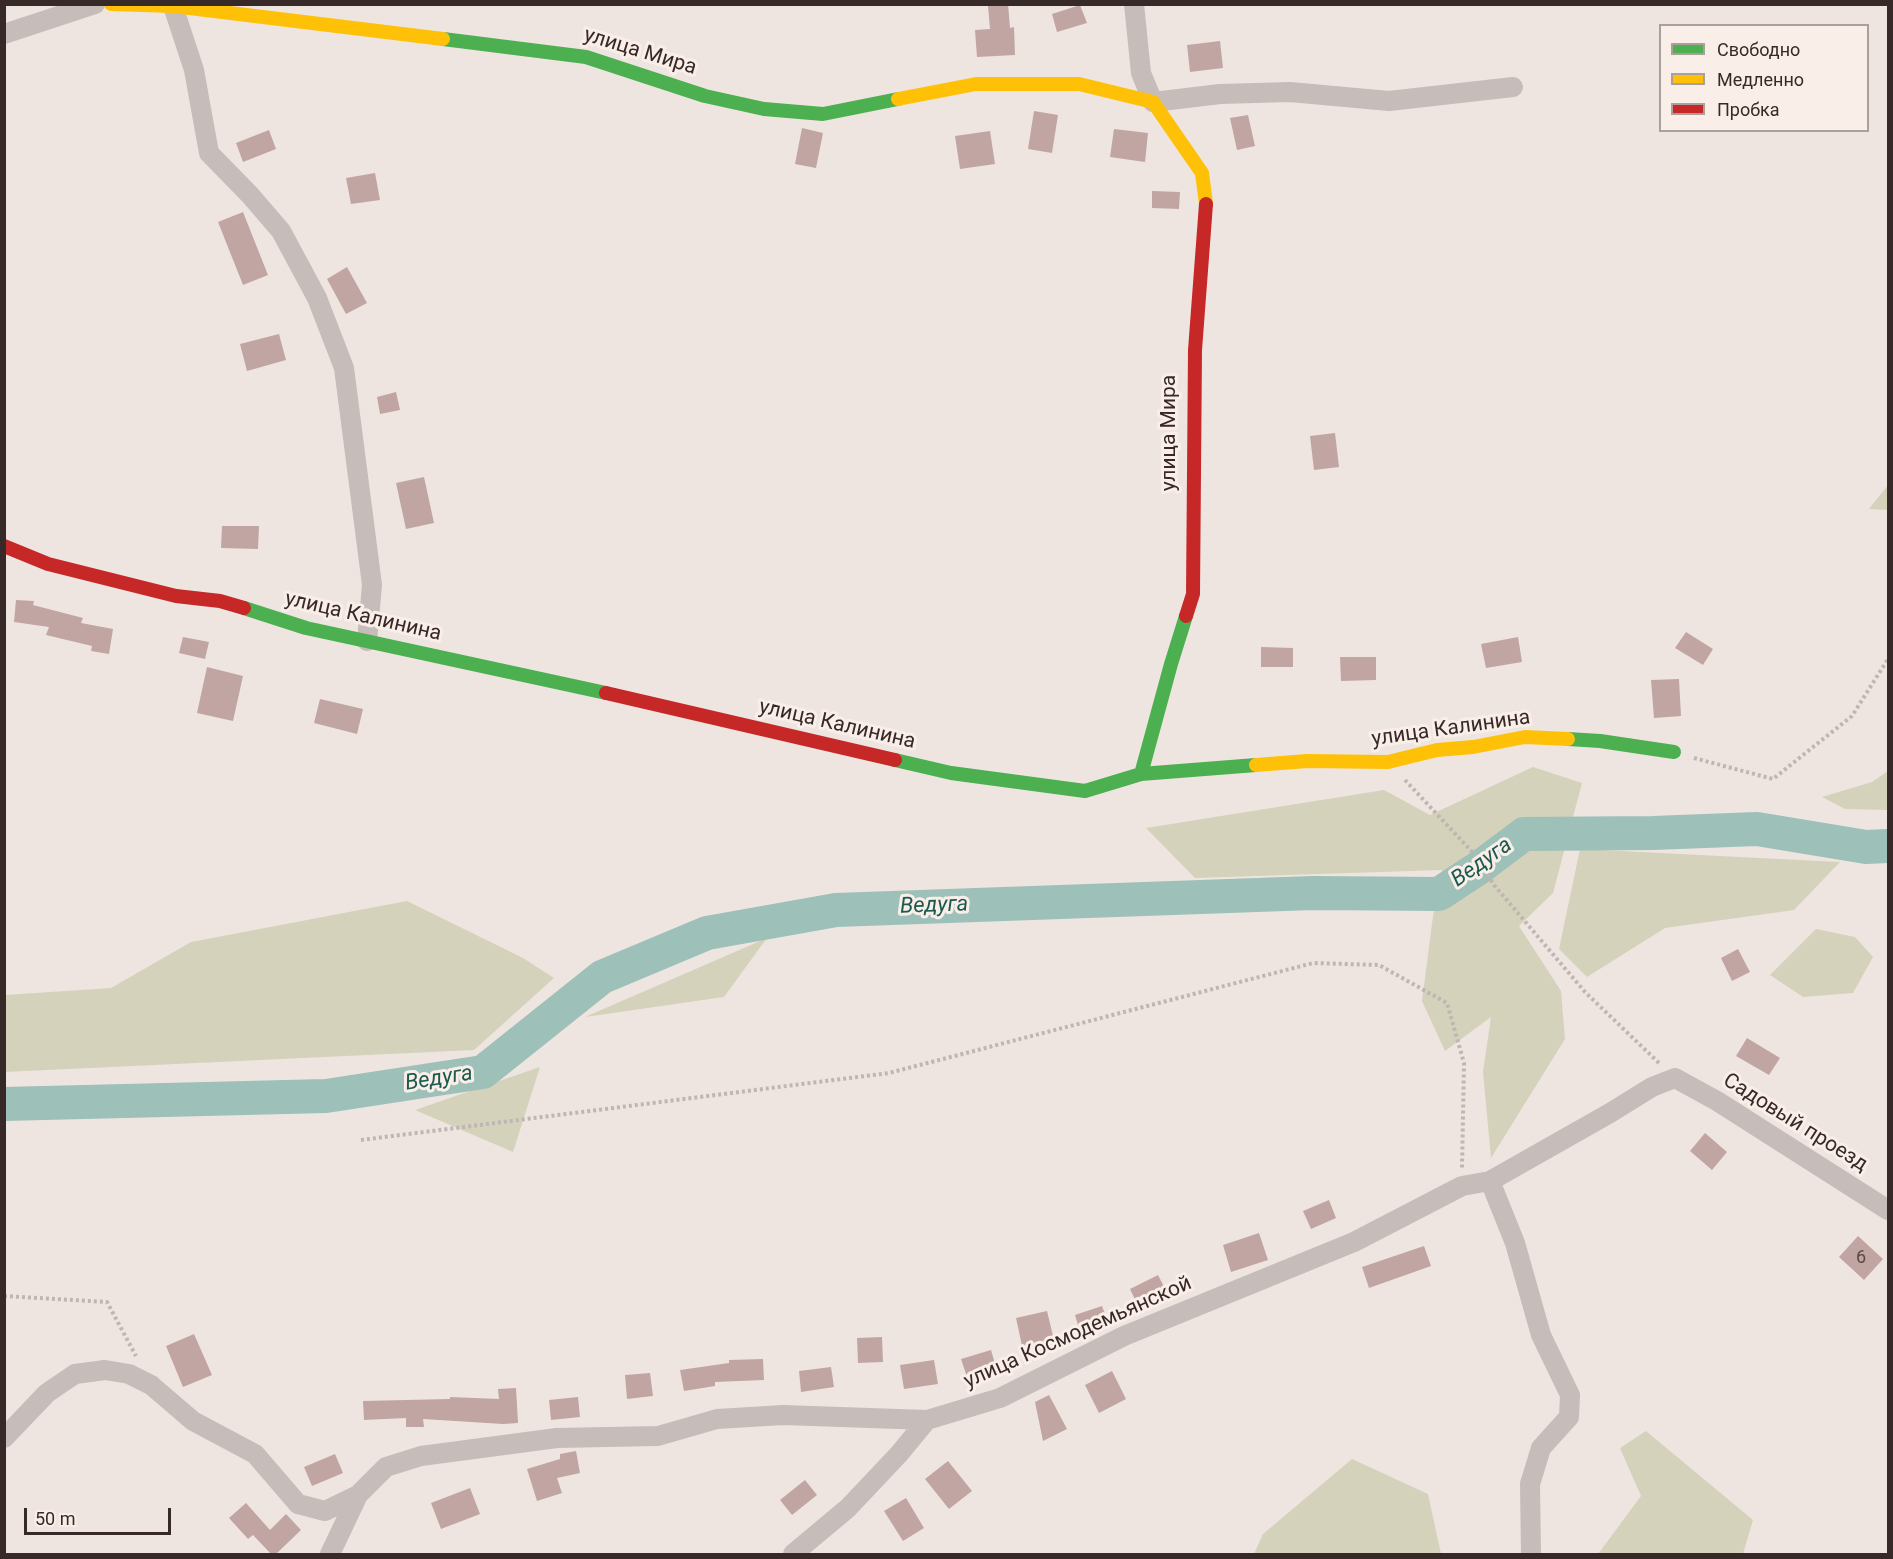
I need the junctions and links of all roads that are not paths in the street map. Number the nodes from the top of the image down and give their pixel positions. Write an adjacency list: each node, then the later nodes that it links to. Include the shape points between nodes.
1 (95, 4): 5 (street)
2 (111, 4): 4 (street, улица Мира)
3 (1134, 4): 7 (street, улица Мира, via 1141,73)
4 (173, 6): 7 (street, улица Мира, via 586,57 705,96 764,109 823,114 976,84 1079,84); 9 (street, via 194,70 209,153 280,231 317,298 344,368 372,585)
5 (4, 34)
6 (1514, 87): 7 (street, улица Мира, via 1389,101 1290,92 1220,94)
7 (1153, 102): 11 (street, улица Мира, via 1202,173 1206,208 1194,350 1193,594)
8 (4, 546): 9 (street, улица Калинина, via 48,564 176,596 220,601 306,628)
9 (367, 641): 11 (street, улица Калинина, via 951,773 1085,791)
10 (1674, 752): 11 (street, улица Калинина, via 1600,741 1526,737 1437,750 1388,762 1307,761)
11 (1141, 774)
12 (1675, 1078): 13 (street, улица Космодемьянской, via 1652,1087); 14 (street, Садовый проезд)
13 (1490, 1181): 15 (street, улица Космодемьянской, via 1462,1186 1354,1242 1124,1336 1000,1398); 20 (street, via 1515,1243 1540,1335 1570,1395 1569,1417 1540,1448 1530,1484)
14 (1888, 1209)
15 (927, 1420): 17 (street, улица Космодемьянской, via 783,1415 717,1419 658,1436 557,1438 421,1456 386,1467); 19 (street, via 848,1508)
16 (4, 1438): 17 (street, via 47,1393 75,1374 113,1371 152,1385 193,1421 255,1454 298,1504 325,1510)
17 (358, 1495): 18 (street)
18 (330, 1554)
19 (793, 1554)
20 (1531, 1554)

